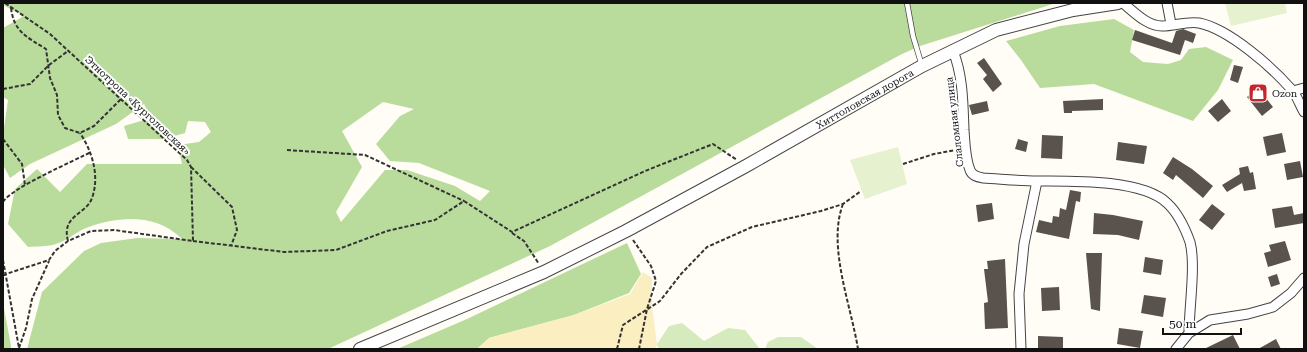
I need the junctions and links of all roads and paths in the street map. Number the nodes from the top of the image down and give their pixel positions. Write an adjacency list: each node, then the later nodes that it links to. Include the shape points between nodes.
1 (5, 3): 6 (path, Этнотропа «Курголовская»)
2 (907, 3): 11 (lane)
3 (1118, 3): 9 (street, Хиттоловская дорога, via 1073,10 996,30)
4 (1123, 3): 7 (street, via 1145,20 1162,26)
5 (1167, 3): 7 (street)
6 (11, 7): 8 (path, Этнотропа «Курголовская», via 50,34); 10 (path, via 13,22 26,36 46,49)
7 (1171, 24): 14 (street, via 1181,22 1210,26 1244,45)
8 (68, 51): 10 (path); 15 (path, Этнотропа «Курголовская»)
9 (953, 51): 11 (street, Хиттоловская дорога); 19 (street, Слаломная улица, via 960,83)
10 (49, 65): 13 (path, via 30,84); 17 (path, via 58,115 65,128)
11 (922, 66): 23 (street, Хиттоловская дорога)
12 (1304, 88): 14 (street)
13 (3, 89)
14 (1293, 91): 16 (street)
15 (121, 99): 17 (path, via 94,126); 24 (path, Этнотропа «Курголовская», via 187,160)
16 (1304, 112)
17 (80, 132): 21 (path)
18 (3, 139): 26 (path, via 22,164)
19 (966, 148): 22 (path); 25 (street, Слаломная улица, via 970,171 975,176)
20 (287, 150): 28 (path, via 366,155)
21 (91, 152): 26 (path); 33 (path, via 94,169 92,198 70,221 66,233)
22 (902, 164)
23 (746, 166): 31 (street, Хиттоловская дорога); 32 (path, via 713,144)
24 (191, 167): 34 (path, Этнотропа «Курголовская»); 35 (path, via 232,207 237,230)
25 (1037, 181): 43 (street, Слаломная улица, via 1108,184 1143,189 1167,202 1181,220 1190,244); 49 (street, via 1024,244 1019,294)
26 (25, 185): 29 (path, via 6,197)
27 (861, 191): 30 (path)
28 (464, 201): 32 (path); 35 (path, via 435,220 387,231 336,250 284,252)
29 (3, 202)
30 (843, 204): 42 (path, via 752,227 707,247 660,301); 48 (path, via 837,236)
31 (626, 231): 38 (street, Хиттоловская дорога); 42 (path, via 651,266 656,281)
32 (512, 232): 38 (path, via 524,241)
33 (68, 241): 34 (path, via 91,231 114,230); 37 (path, via 55,251)
34 (193, 241): 35 (path)
35 (231, 246)
36 (3, 260): 40 (path)
37 (49, 260): 40 (path); 44 (path, via 32,299)
38 (544, 272): 45 (street, Хиттоловская дорога)
39 (3, 275): 40 (path)
40 (7, 275): 44 (path)
41 (1304, 278): 43 (street, via 1291,293 1273,307 1210,320)
42 (647, 309): 46 (path, via 623,325); 47 (path)
43 (1190, 333): 50 (street)
44 (19, 349)
45 (360, 349)
46 (617, 349)
47 (639, 349)
48 (858, 349)
49 (1021, 349)
50 (1176, 349)

